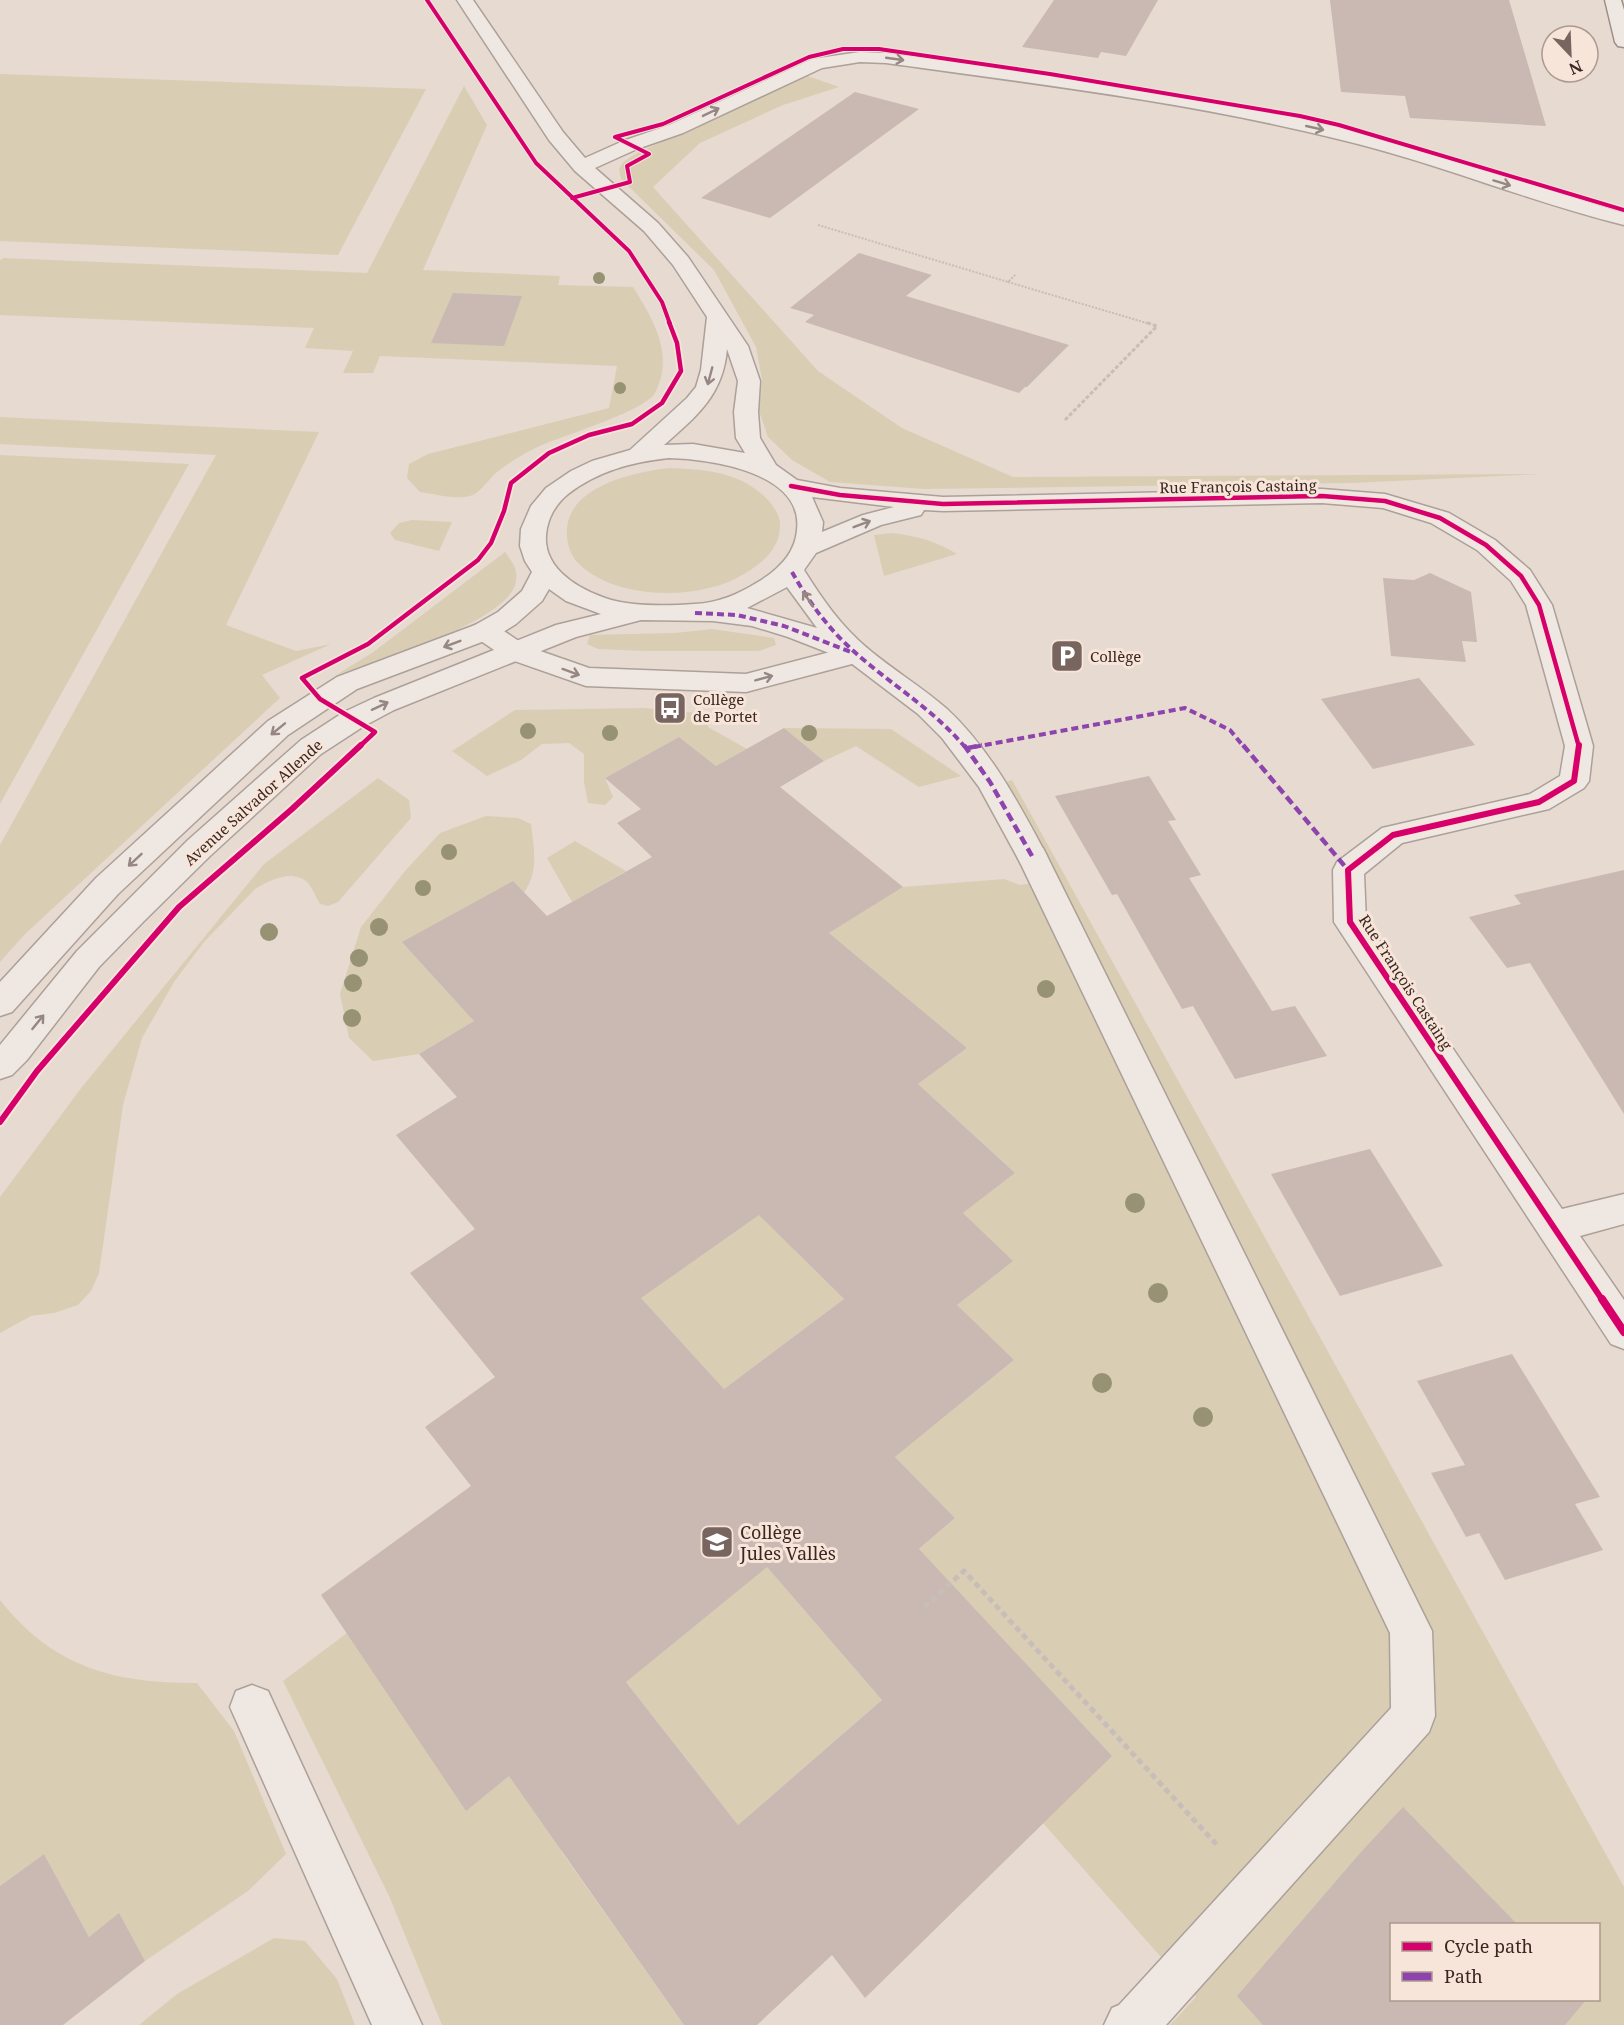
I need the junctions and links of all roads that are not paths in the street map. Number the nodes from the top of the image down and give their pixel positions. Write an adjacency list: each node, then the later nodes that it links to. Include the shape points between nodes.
1 (465, 0): 4 (street, via 556,136)
2 (1613, 0): 3 (street)
3 (1624, 42)
4 (582, 167): 5 (street, one-way to 5, via 676,129 818,63 886,58 1288,122 1341,134); 6 (street, via 651,227 698,285)
5 (1624, 219)
6 (717, 318): 7 (street, one-way to 7, via 715,360 707,388); 8 (street, via 737,346 749,381 748,438)
7 (638, 455): 8 (street, via 706,453); 12 (street, via 576,477 553,494 538,513 532,533 534,553)
8 (766, 470): 9 (street)
9 (790, 486): 10 (street, Rue François Castaing, via 840,495); 11 (street, via 806,504 812,525)
10 (943, 504): 11 (street, Rue François Castaing, one-way to 10, via 872,520); 22 (street, Rue François Castaing, via 1323,496 1385,501 1440,518 1486,545 1521,576 1539,605 1579,746 1574,781 1539,802 1393,835 1348,870 1350,922)
11 (808, 548): 13 (street)
12 (545, 572): 15 (street, via 568,592 602,606); 16 (street, via 533,595)
13 (792, 572): 14 (street, via 750,598); 18 (street, one-way to 13, via 807,599)
14 (695, 613): 15 (street); 18 (street, via 737,615 784,626)
15 (642, 614): 17 (street, Avenue Salvador Allende, via 591,624)
16 (485, 632): 17 (street); 19 (street, one-way to 19, via 347,683 278,728 107,886)
17 (516, 652): 18 (street, one-way to 18, via 586,677 746,683); 20 (street, Avenue Salvador Allende, one-way to 17, via 88,959 199,848 311,747 384,704)
18 (857, 654): 26 (street, via 936,715 968,748 992,781 1412,1632 1413,1716 1136,2022)
19 (0, 1003)
20 (0, 1066)
21 (1624, 1209): 22 (street)
22 (1554, 1227): 23 (street, Rue François Castaing)
23 (1624, 1332)
24 (252, 1707): 25 (street)
25 (396, 2025)
26 (1129, 2025)

